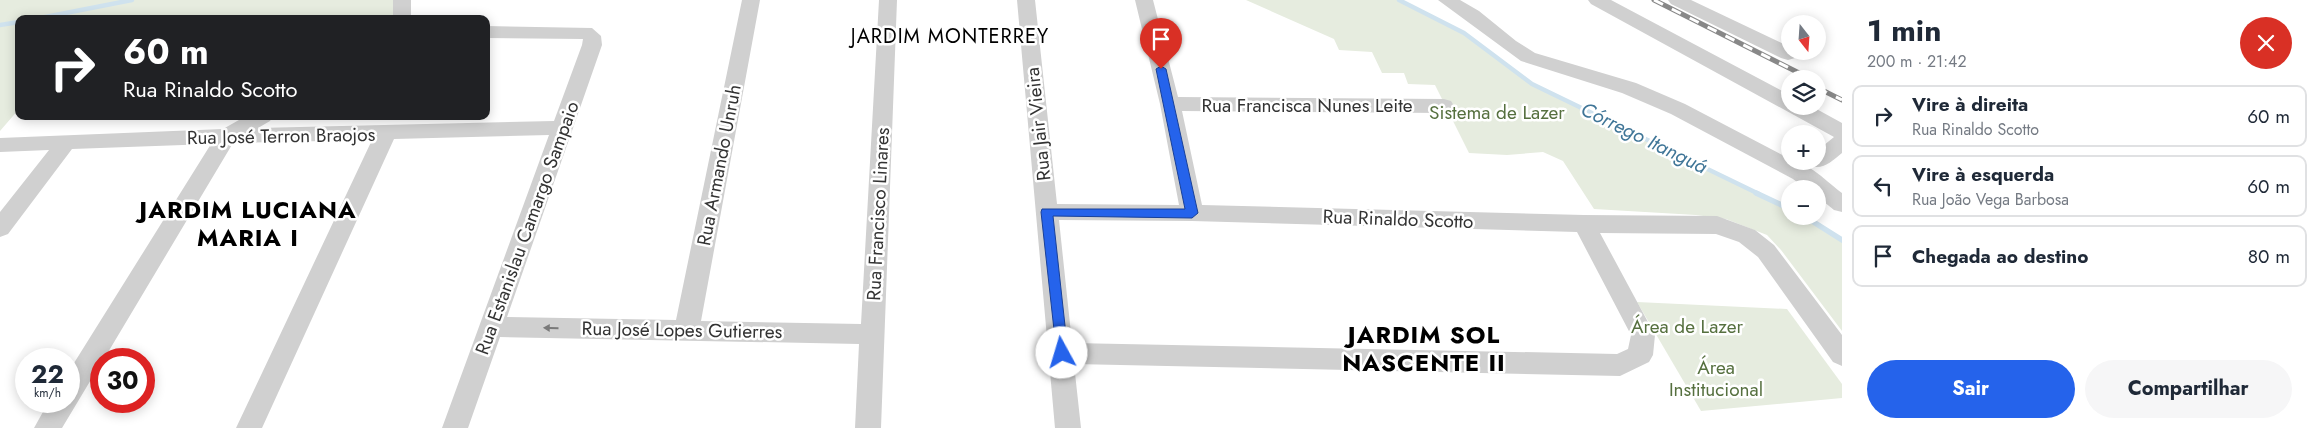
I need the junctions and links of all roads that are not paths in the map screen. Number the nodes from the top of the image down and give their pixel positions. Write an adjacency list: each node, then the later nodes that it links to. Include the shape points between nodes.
1 (402, 0): 9 (street)
2 (751, 0): 33 (street, Rua Armando Unruh)
3 (888, 0): 34 (street, Rua Francisco Linares)
4 (1026, 0): 28 (street, Rua Jair Vieira)
5 (1144, 0): 13 (street)
6 (1447, 0): 24 (street, via 1472,14 1528,57 1629,88)
7 (1597, 0): 12 (street)
8 (1677, 0): 11 (street)
9 (402, 15)
10 (490, 32): 17 (street, Rua Estanislau Camargo Sampaio, via 585,32 592,36 592,45)
11 (1781, 51)
12 (1781, 99)
13 (1170, 104): 14 (street, Rua Francisca Nunes Leite); 29 (street)
14 (1444, 106)
15 (1811, 115): 18 (street)
16 (256, 120): 20 (street)
17 (563, 128): 19 (street, Rua José Terron Braojos); 32 (street, Rua Estanislau Camargo Sampaio)
18 (1842, 132)
19 (386, 133): 20 (street, Rua José Terron Braojos); 40 (street)
20 (227, 136): 22 (street, Rua José Terron Braojos); 37 (street)
21 (1842, 142): 25 (street)
22 (66, 143): 23 (street, Rua José Terron Braojos); 31 (street)
23 (0, 145)
24 (1781, 152)
25 (1826, 154)
26 (1816, 170): 27 (street)
27 (1842, 204)
28 (1046, 212): 29 (street, Rua Rinaldo Scotto); 35 (street, Rua Jair Vieira)
29 (1192, 213): 30 (street, Rua Rinaldo Scotto)
30 (1584, 224): 35 (street, via 1644,335 1640,355 1620,365); 36 (street, Rua Rinaldo Scotto, via 1717,225 1747,236 1766,251)
31 (0, 228)
32 (492, 327): 33 (street, Rua José Lopes Gutierres, one-way to 32); 41 (street, Rua Estanislau Camargo Sampaio)
33 (687, 329): 34 (street, Rua José Lopes Gutierres)
34 (872, 334): 42 (street, Rua Francisco Linares)
35 (1062, 353): 43 (street, Rua Jair Vieira)
36 (1842, 355)
37 (80, 375)
38 (57, 413): 39 (street)
39 (48, 428)
40 (249, 428)
41 (455, 428)
42 (868, 428)
43 (1068, 428)

